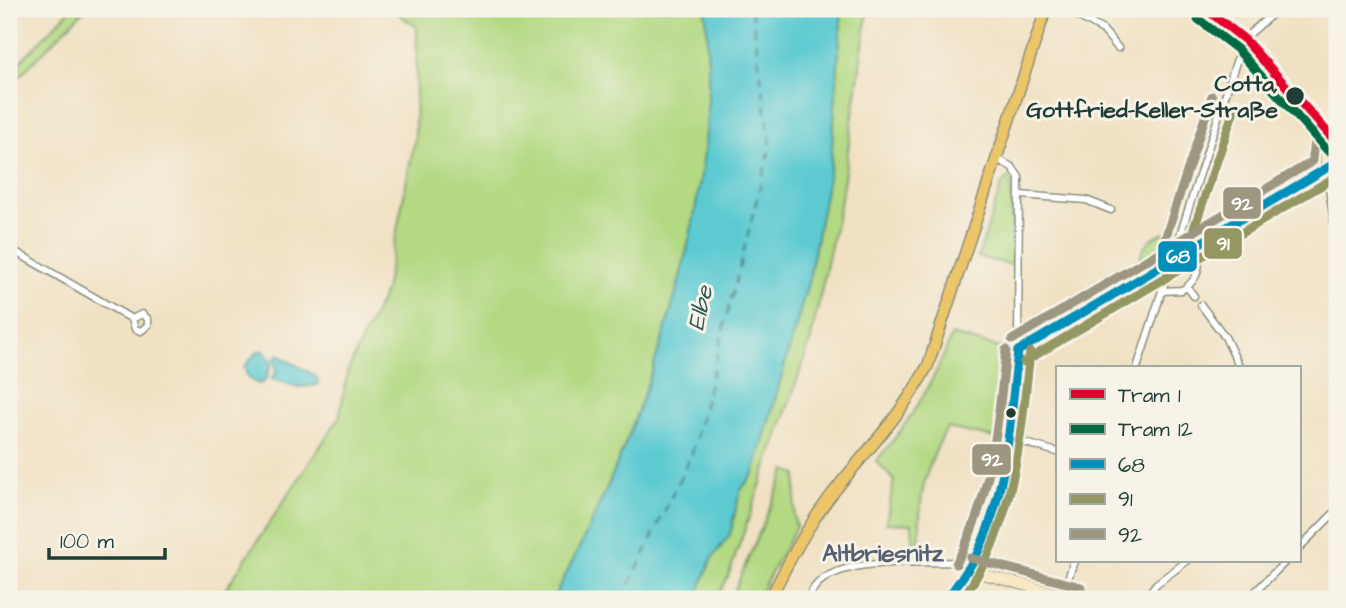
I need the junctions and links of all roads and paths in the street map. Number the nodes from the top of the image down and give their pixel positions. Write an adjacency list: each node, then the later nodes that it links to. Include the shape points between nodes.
1 (1045, 9): 8 (main road)
2 (1065, 9): 6 (street, via 1103,30)
3 (1209, 9): 5 (street)
4 (1278, 9): 5 (street)
5 (1245, 38): 7 (street); 16 (street)
6 (1118, 48)
7 (1336, 136): 10 (street, via 1325,151)
8 (997, 159): 11 (street, via 1017,172); 34 (main road, via 928,365 887,432 813,522)
9 (1337, 162): 10 (street)
10 (1326, 168): 13 (street); 14 (street)
11 (1020, 195): 12 (street, via 1086,201); 22 (street)
12 (1111, 210)
13 (1337, 242)
14 (1194, 246): 16 (street); 17 (street, via 1199,268)
15 (9, 248): 21 (street)
16 (1171, 259): 18 (street); 22 (street)
17 (1187, 288): 18 (street, via 1175,293); 19 (street)
18 (1162, 291): 23 (street)
19 (1194, 296)
20 (1201, 305): 24 (street)
21 (132, 319)
22 (1018, 351): 25 (street)
23 (1138, 366)
24 (1239, 366)
25 (1008, 438): 26 (street); 32 (street, via 986,533)
26 (1056, 452)
27 (1337, 510): 28 (street)
28 (1300, 547)
29 (1074, 562): 33 (street)
30 (1186, 562): 38 (street, via 1156,584)
31 (1285, 562): 39 (street)
32 (967, 570): 33 (street); 35 (street, via 955,562 848,567 825,577); 36 (street)
33 (1062, 597): 37 (street)
34 (770, 599)
35 (809, 599)
36 (947, 599)
37 (1078, 599)
38 (1145, 599)
39 (1248, 599)

